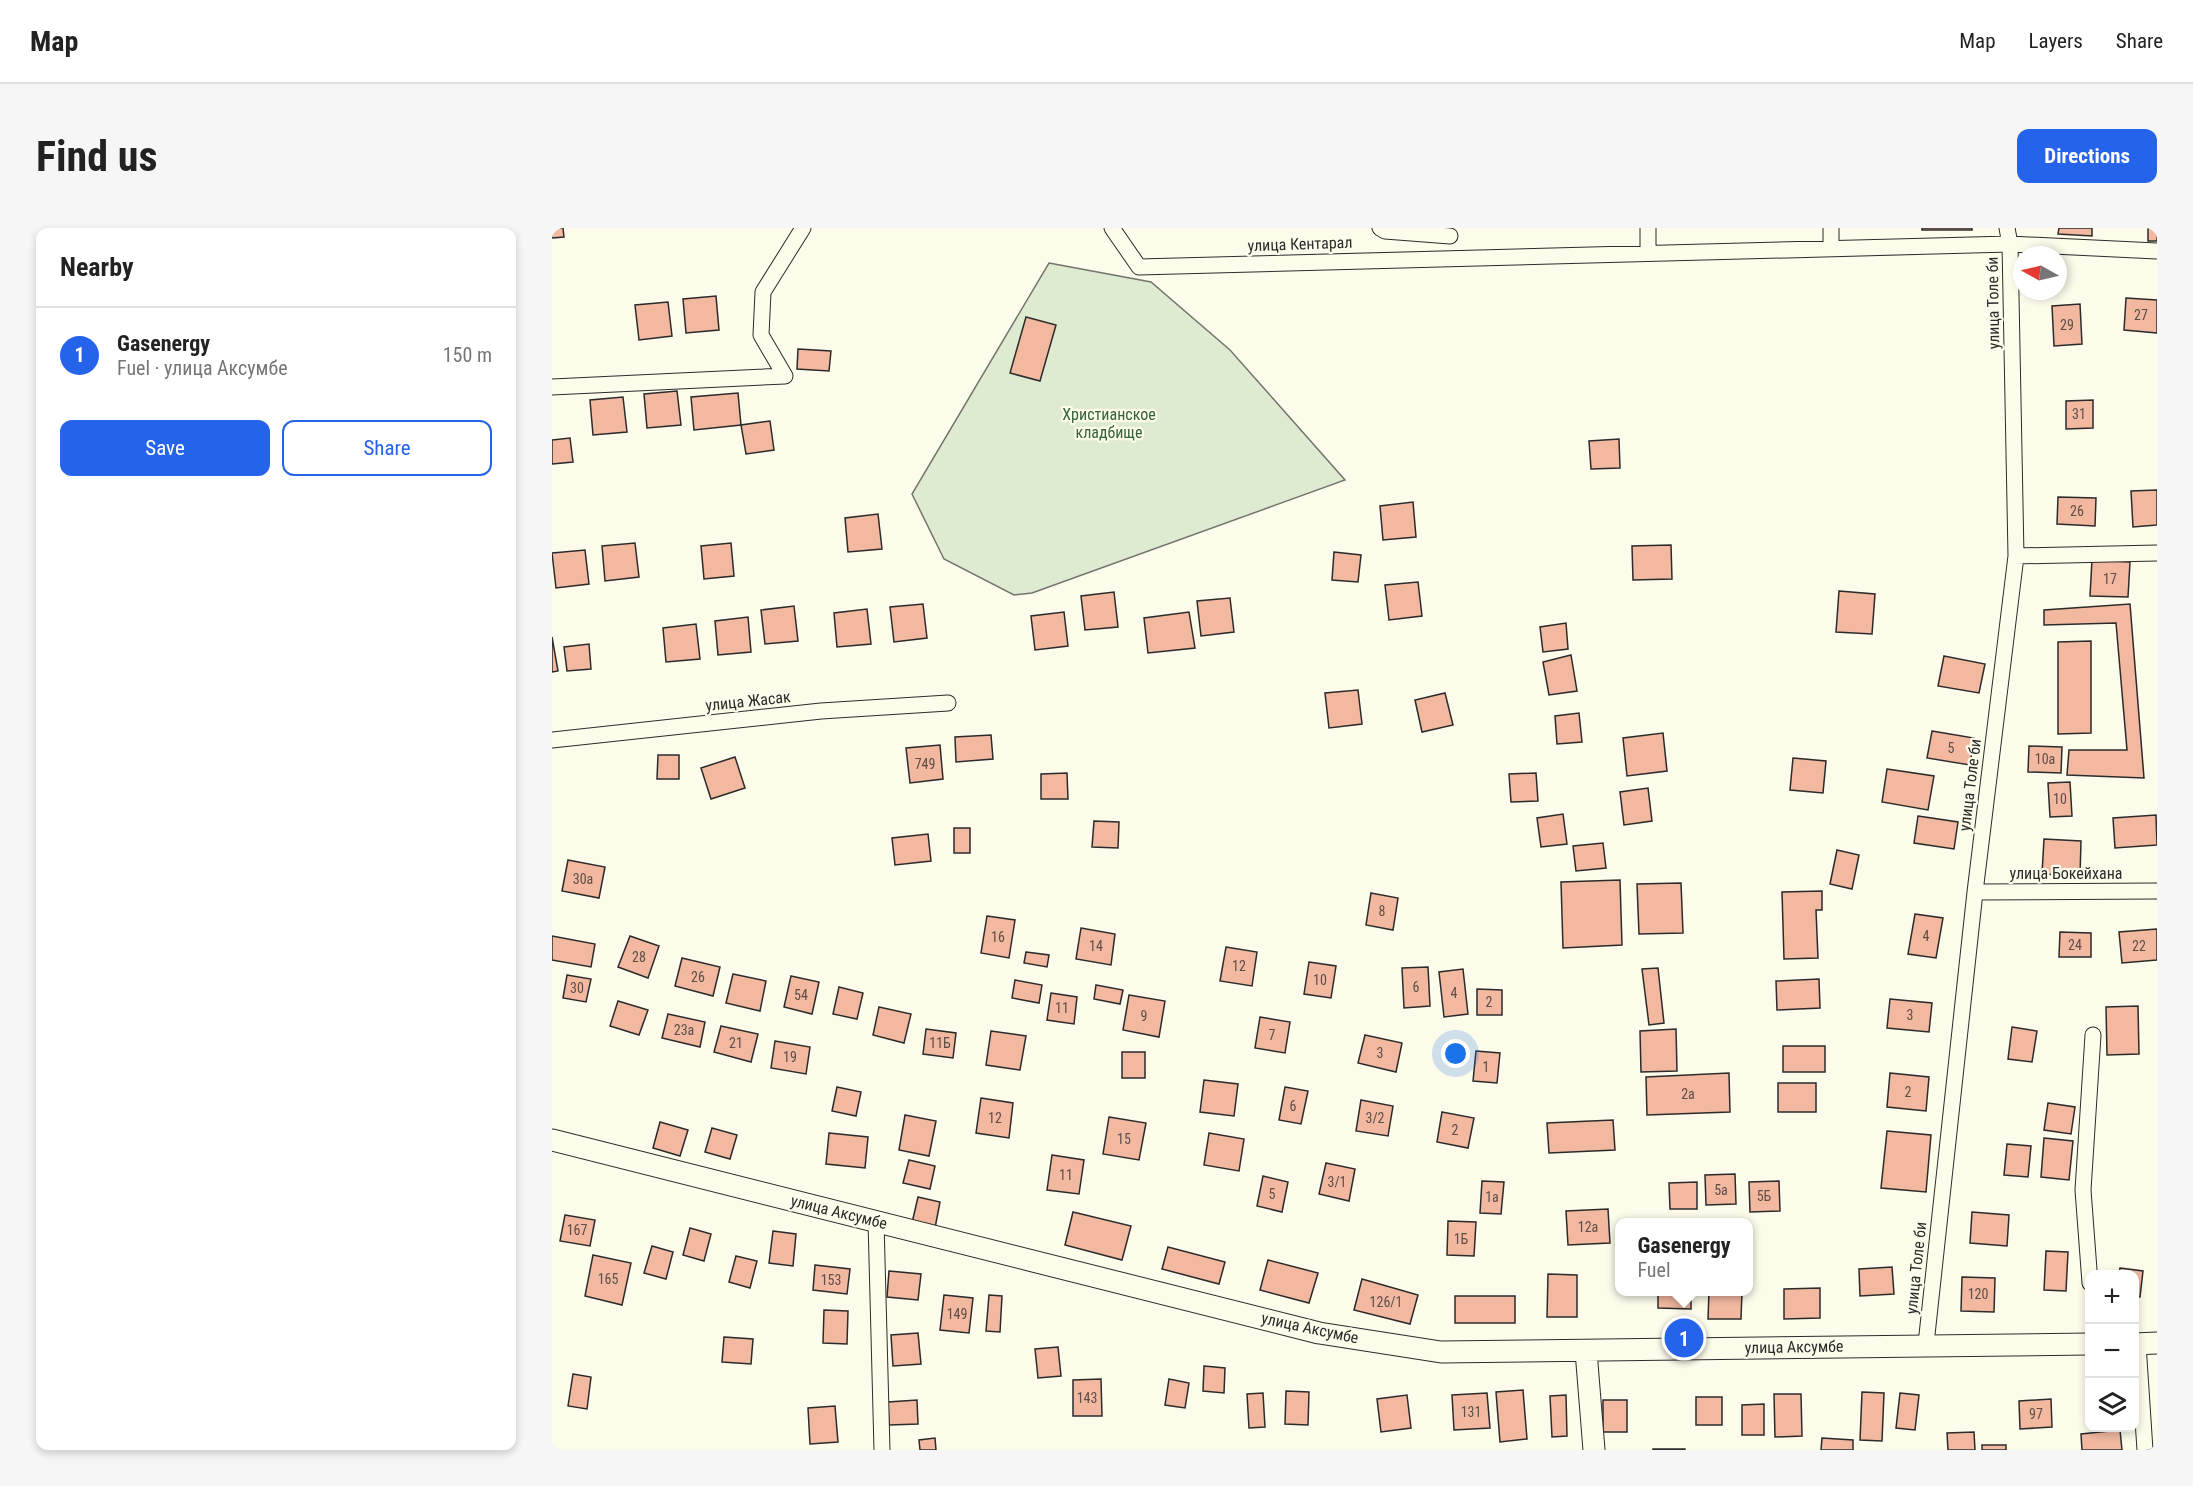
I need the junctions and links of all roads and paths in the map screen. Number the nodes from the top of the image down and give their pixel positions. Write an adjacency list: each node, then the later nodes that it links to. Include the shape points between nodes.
1 (803, 228): 13 (street, via 763,292 761,335 785,376)
2 (1112, 228): 12 (street, улица Кентарал, via 1139,267)
3 (1380, 228): 7 (street)
4 (1648, 228): 11 (street)
5 (1831, 228): 9 (street)
6 (2007, 228): 8 (street, улица Толе би)
7 (1450, 232): 12 (street)
8 (2010, 244): 9 (street, улица Кентарал); 10 (street, улица Кентарал); 15 (street, улица Толе би)
9 (1831, 248): 11 (street, улица Кентарал)
10 (2157, 251)
11 (1648, 253): 12 (street, улица Кентарал)
12 (1450, 258)
13 (552, 387)
14 (2157, 553): 15 (street)
15 (2016, 556): 19 (street, улица Толе би)
16 (948, 703): 17 (street, улица Жасак, via 821,711)
17 (552, 740)
18 (2157, 891): 19 (street, улица Бокейхана)
19 (1975, 892): 24 (street, улица Толе би)
20 (2093, 1035): 23 (street, via 2083,1190)
21 (552, 1140): 22 (main road, улица Аксумбе)
22 (876, 1221): 27 (main road, улица Аксумбе, via 1319,1333 1441,1352); 28 (street)
23 (2089, 1270)
24 (1926, 1344): 25 (main road, улица Аксумбе); 27 (main road, улица Аксумбе)
25 (2085, 1344)
26 (2143, 1344): 30 (street)
27 (1586, 1351): 29 (main road)
28 (882, 1450)
29 (1594, 1450)
30 (2145, 1450)

